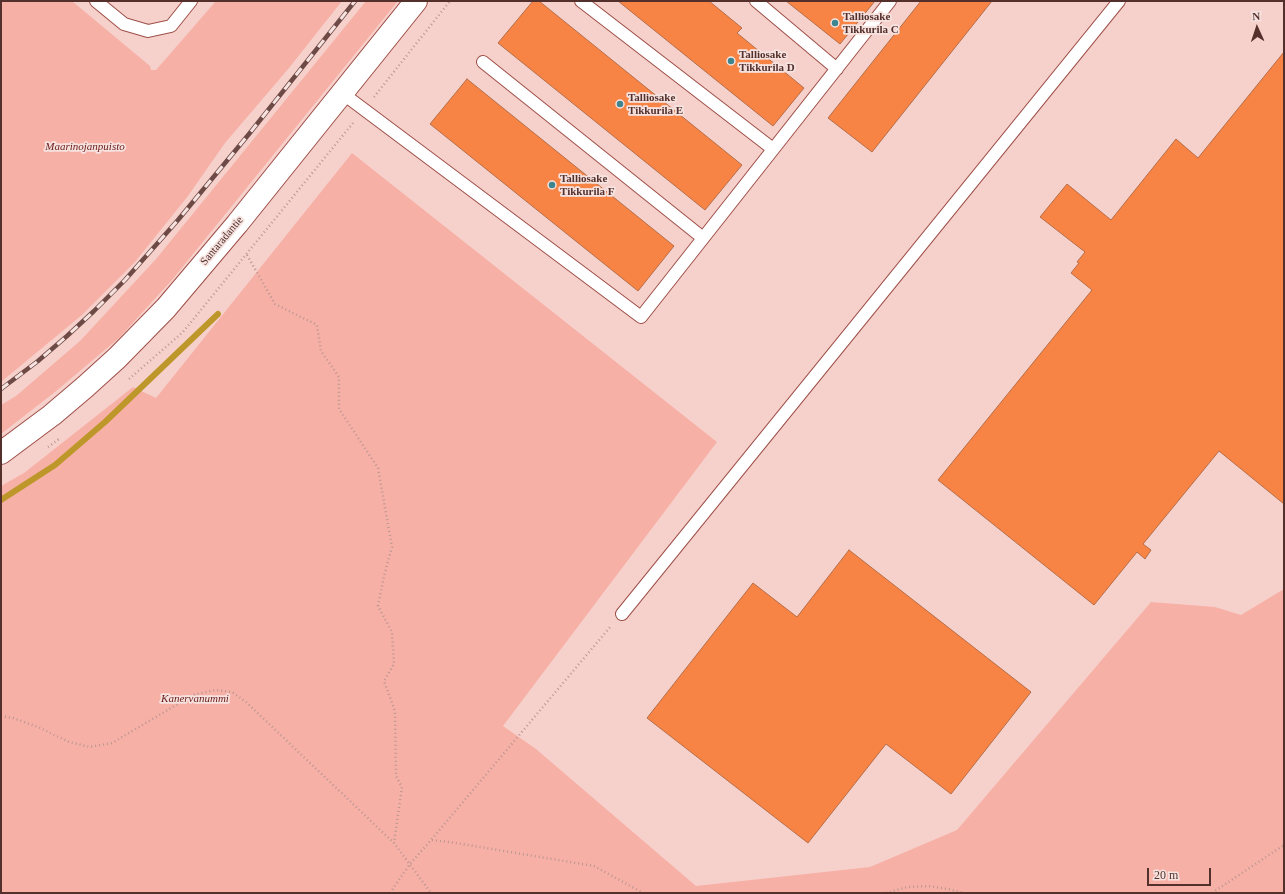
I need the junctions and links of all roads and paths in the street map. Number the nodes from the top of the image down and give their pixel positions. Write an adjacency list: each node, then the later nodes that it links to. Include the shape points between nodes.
1 (96, 1): 2 (lane, via 124,24 148,31 171,26)
2 (191, 1)
3 (416, 1): 10 (street, Santaradantie)
4 (581, 1): 11 (lane)
5 (756, 1): 9 (lane)
6 (890, 1): 9 (lane)
7 (1119, 1): 15 (lane)
8 (483, 62): 12 (lane)
9 (837, 68): 11 (lane)
10 (342, 93): 12 (lane, via 641,317); 14 (street, Santaradantie, via 166,308 85,387)
11 (772, 149): 12 (lane)
12 (703, 238)
13 (247, 254): 18 (path, via 275,304 317,325 321,351 339,377 339,409 378,468 392,547 378,606 392,632 394,664 384,682 395,711 396,776 402,787)
14 (1, 453)
15 (622, 614): 17 (path)
16 (1, 716): 18 (path, via 38,727 69,742 90,747 112,743 193,695 215,690 232,692 246,702)
17 (431, 840): 20 (path); 23 (path, via 594,866)
18 (394, 843): 20 (path)
19 (1284, 845): 26 (path)
20 (410, 864): 21 (path); 22 (path)
21 (390, 893)
22 (432, 893)
23 (644, 893)
24 (886, 893): 25 (path, via 929,886)
25 (964, 893)
26 (1212, 893)

